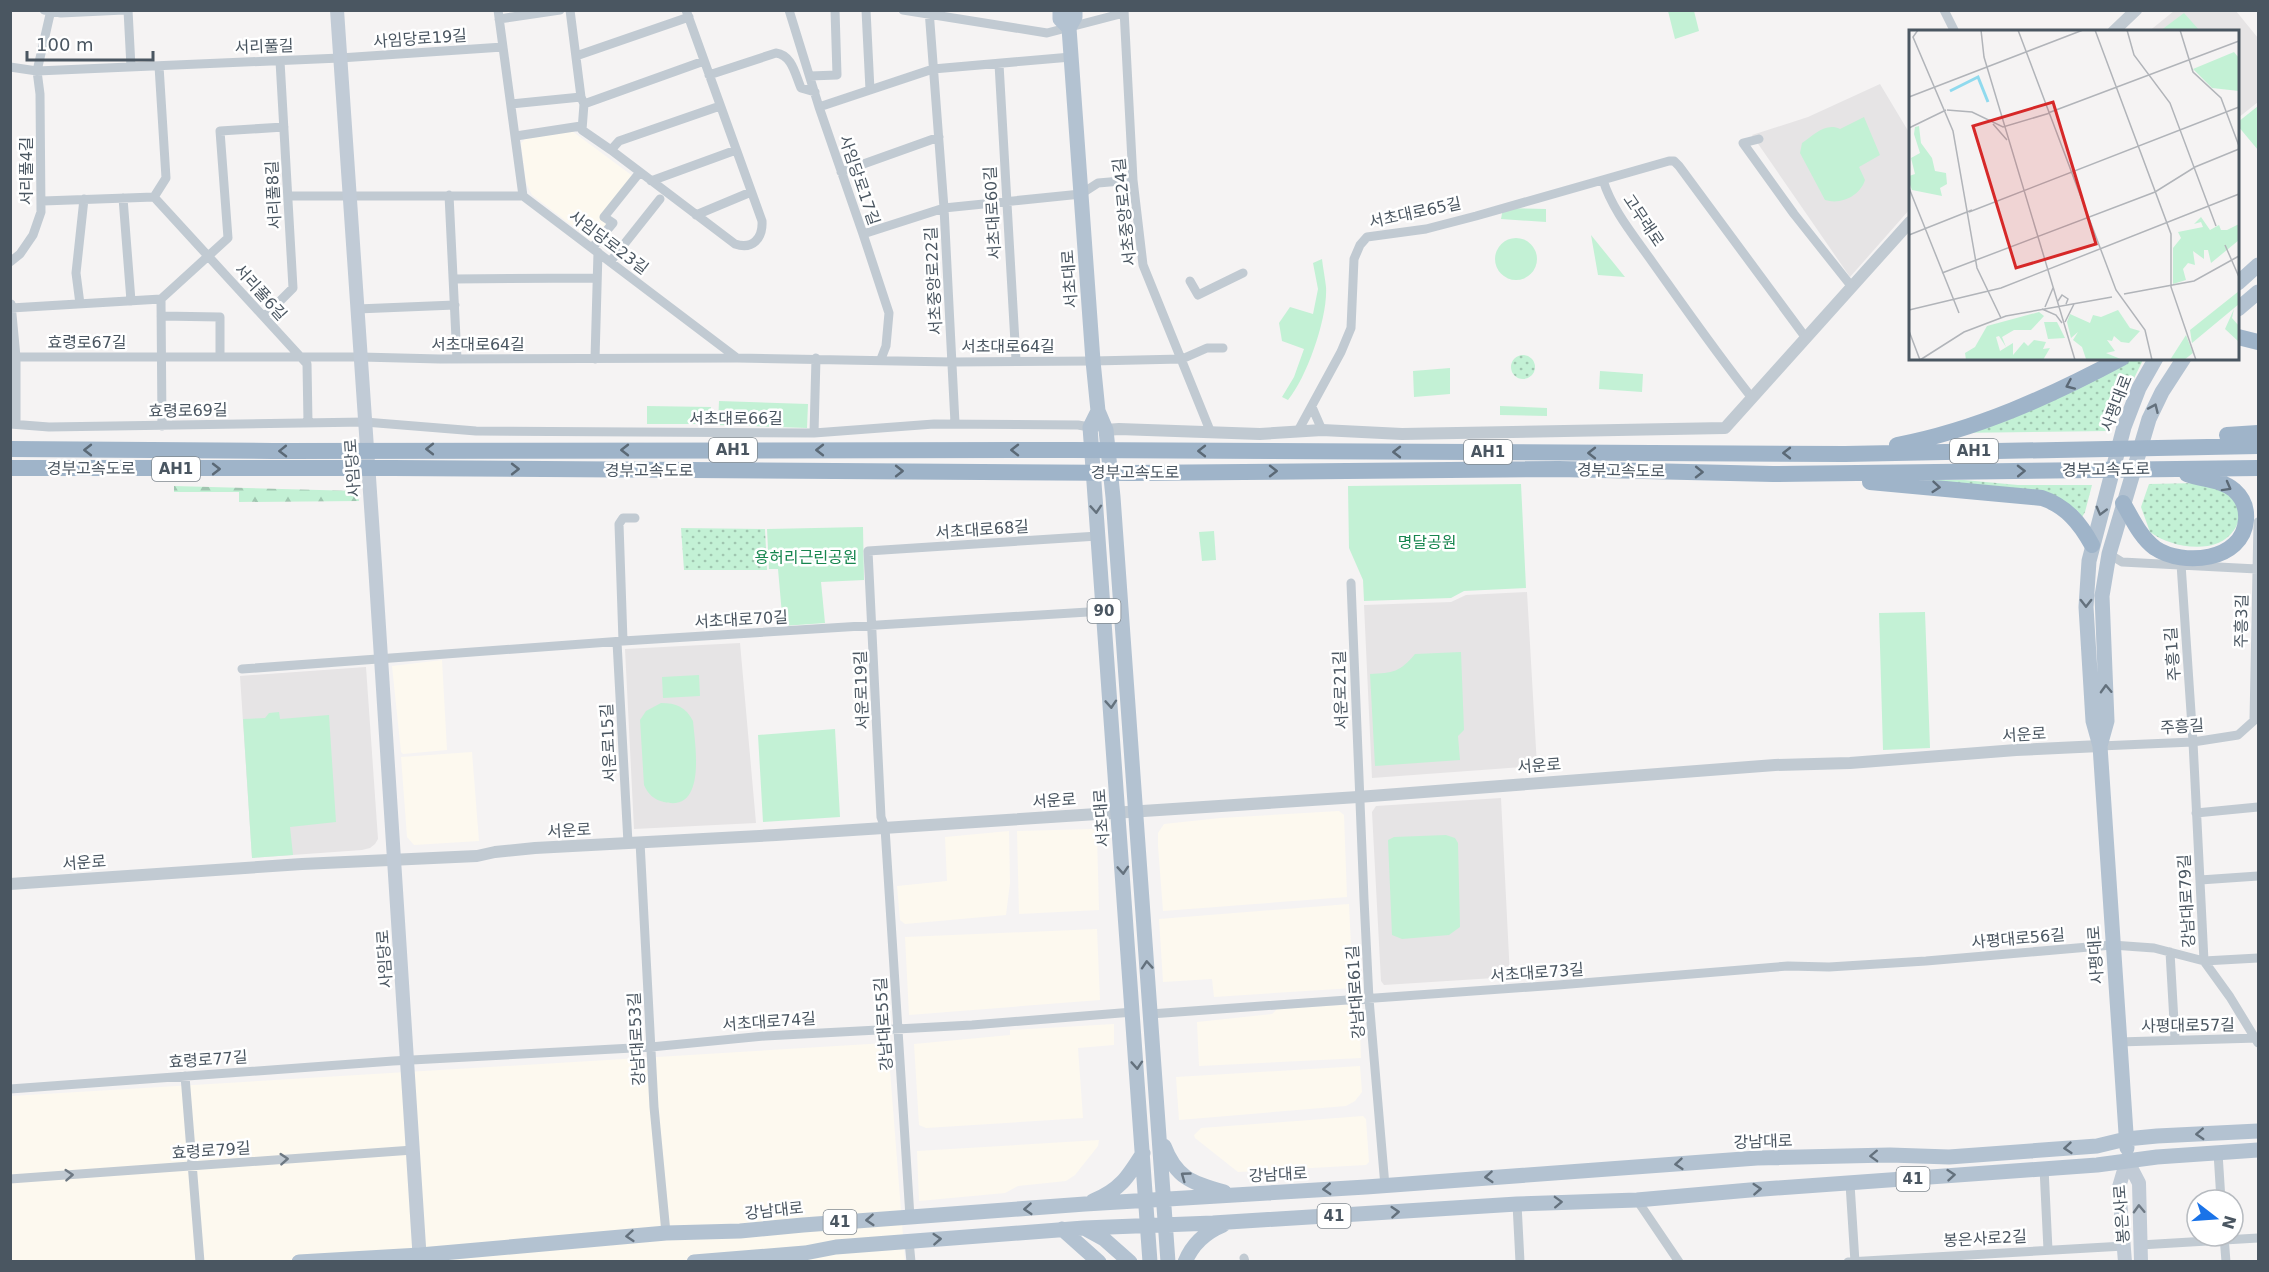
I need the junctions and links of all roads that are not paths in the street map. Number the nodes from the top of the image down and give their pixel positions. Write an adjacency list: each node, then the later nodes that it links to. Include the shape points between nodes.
1 (126, 10): 13 (street); 30 (street)
2 (337, 10): 24 (main road, 사임당로)
3 (560, 10): 17 (street)
4 (570, 10): 22 (street)
5 (789, 10): 34 (street, 사임당로17길)
6 (835, 10): 34 (street, via 837,75)
7 (866, 10): 35 (street)
8 (903, 10): 14 (street)
9 (1060, 10): 18 (main road, 서초대로 / 90, via 1060,19)
10 (1075, 10): 18 (main road, 서초대로 / 90)
11 (1944, 10): 19 (street)
12 (2136, 10): 20 (street)
13 (49, 11): 32 (street, 서리풀4길)
14 (929, 12): 18 (street, via 1047,33); 31 (street, 서초중앙로22길)
15 (1124, 12): 18 (street); 50 (street, 서초중앙로24길)
16 (687, 14): 22 (street); 26 (street)
17 (499, 15): 21 (street)
18 (1069, 28): 23 (main road, 서초대로 / 90)
19 (1954, 30)
20 (2114, 30)
21 (503, 47): 24 (street, 사임당로19길); 38 (street)
22 (576, 56): 37 (street)
23 (1071, 57): 27 (street); 54 (main road, 서초대로 / 90)
24 (340, 58): 25 (street, 서리풀길); 55 (main road, 사임당로)
25 (280, 61): 28 (street, 서리풀길); 42 (street, 서리풀8길)
26 (704, 61): 33 (street); 37 (street)
27 (999, 64): 31 (street); 64 (street, 서초대로60길)
28 (159, 66): 30 (street, 서리풀길); 57 (street, via 166,178)
29 (10, 67): 32 (street, 서리풀길)
30 (131, 67): 32 (street, 서리풀길)
31 (933, 69): 35 (street); 44 (street, 서초중앙로22길)
32 (37, 71): 63 (street, 서리풀4길)
33 (709, 75): 36 (street, via 776,53 788,58 801,88); 39 (street)
34 (810, 76): 36 (street, 사임당로17길)
35 (870, 90): 40 (street)
36 (815, 92): 40 (street, 사임당로17길)
37 (582, 101): 38 (street); 41 (street)
38 (511, 104): 43 (street)
39 (720, 106): 46 (street, via 619,141); 47 (street)
40 (819, 107): 48 (street, 사임당로17길)
41 (581, 126): 43 (street); 46 (street)
42 (284, 127): 58 (street, 서리풀8길); 70 (street, via 220,131 228,238)
43 (516, 136): 59 (street)
44 (939, 138): 48 (street); 65 (street, 서초중앙로22길)
45 (1759, 139): 79 (street, via 1743,143)
46 (611, 150): 49 (street)
47 (736, 150): 52 (street); 53 (street)
48 (841, 171): 68 (street, 사임당로17길)
49 (640, 172): 52 (street); 69 (street, via 604,217 613,223)
50 (1133, 180): 54 (street, via 1098,183); 104 (street, 서초중앙로24길, via 1143,265)
51 (1603, 180): 92 (street, 고무래로, via 1674,161); 112 (street, 고무래로, via 1608,196 1636,239); 113 (street, 서초대로65길, via 1426,229 1367,237 1354,259 1351,327)
52 (651, 181): 66 (street)
53 (752, 192): 66 (street); 66 (street, via 762,221 761,235 754,244 735,244)
54 (1081, 194): 64 (street); 110 (main road, 서초대로 / 90)
55 (350, 195): 56 (street); 58 (street); 88 (main road, 사임당로)
56 (449, 195): 59 (street); 76 (street)
57 (154, 196): 60 (street); 70 (street, 서리풀6길)
58 (288, 196): 90 (street, 서리풀8길, via 293,288)
59 (523, 196): 69 (street, 사임당로23길)
60 (123, 198): 61 (street); 82 (street)
61 (84, 199): 63 (street); 84 (street, via 76,273)
62 (660, 199): 72 (street)
63 (43, 201): 71 (street, 서리풀4길, via 33,235)
64 (1007, 202): 65 (street); 106 (street, 서초대로60길)
65 (944, 208): 68 (street); 111 (street, 서초중앙로22길)
66 (696, 215)
67 (1909, 224): 79 (street)
68 (864, 234): 105 (street, 사임당로17길, via 889,313)
69 (595, 250): 72 (street, 사임당로23길); 75 (street)
70 (208, 256): 81 (street); 90 (street, 서리풀6길)
71 (10, 262)
72 (610, 262): 101 (street, 사임당로23길)
73 (2259, 265): 78 (main road)
74 (1242, 273): 77 (street, via 1198,295)
75 (597, 278): 76 (street); 103 (street)
76 (454, 279): 85 (street)
77 (1190, 281)
78 (2239, 282)
79 (1852, 287): 92 (street)
80 (2259, 292): 87 (main road)
81 (161, 299): 82 (street); 89 (street)
82 (131, 301): 84 (street)
83 (10, 303): 86 (street)
84 (80, 304): 86 (street)
85 (455, 305): 88 (street); 100 (street)
86 (11, 308): 95 (street)
87 (2239, 308)
88 (357, 309): 98 (main road, 사임당로)
89 (161, 316): 96 (street); 97 (street, via 220,317)
90 (264, 317): 99 (street, 서리풀6길)
91 (2239, 337): 93 (highway)
92 (1806, 338): 112 (street)
93 (2259, 342)
94 (1223, 348): 104 (street, via 1207,348)
95 (13, 357): 96 (street, 효령로67길); 118 (street)
96 (163, 357): 97 (street, 효령로67길); 119 (street)
97 (220, 357): 99 (street, 효령로67길)
98 (361, 357): 99 (street, 효령로67길); 100 (street, 서초대로64길); 115 (main road, 사임당로)
99 (301, 358): 116 (street, 서리풀6길, via 307,364)
100 (457, 358): 103 (street, 서초대로64길)
101 (737, 358): 102 (street, 서초대로64길); 103 (street, 서초대로64길)
102 (816, 358): 105 (street, 서초대로64길); 124 (street)
103 (595, 359)
104 (1182, 359): 110 (street); 126 (street, 서초중앙로24길)
105 (881, 360): 111 (street, 서초대로64길)
106 (1016, 360): 110 (street, 서초대로64길); 111 (street, 서초대로64길)
107 (2118, 360): 130 (highway, one-way to 130, via 1999,416 1910,443)
108 (2155, 360): 139 (main road, 사평대로, one-way to 139, via 2127,418)
109 (2183, 360): 135 (main road, 사평대로, one-way to 109, via 2154,406)
110 (1093, 361): 114 (main road, 서초대로 / 90)
111 (952, 362): 117 (street, 서초중앙로22길)
112 (1752, 398): 122 (street, via 1725,428 1404,434)
113 (1312, 407): 122 (street); 123 (street, 서초대로65길)
114 (1098, 411): 120 (main road); 121 (main road, 서초대로 / 90)
115 (365, 422): 116 (street, 효령로69길); 124 (street, 서초대로66길, via 476,430); 148 (main road, 사임당로)
116 (308, 423): 119 (street, 효령로69길)
117 (954, 423): 120 (street, 서초대로66길); 124 (street, 서초대로66길)
118 (13, 424): 119 (street, 효령로69길)
119 (162, 426)
120 (1090, 427): 121 (street, 서초대로66길); 138 (main road, 서초대로 / 90, one-way to 138)
121 (1106, 430): 126 (street); 155 (main road, 서초대로 / 90)
122 (1322, 430): 123 (street)
123 (1298, 431): 126 (street)
124 (814, 433)
125 (2259, 433): 127 (highway, via 2221,436)
126 (1211, 434)
127 (2191, 446): 128 (highway, 경부고속도로 / AH1); 130 (highway, 경부고속도로 / AH1)
128 (2259, 446)
129 (10, 449): 130 (highway, 경부고속도로 / AH1, one-way to 129)
130 (1845, 454)
131 (10, 468): 134 (highway, 경부고속도로 / AH1, one-way to 134, via 1131,473 1558,469)
132 (2165, 468): 133 (highway, 경부고속도로 / AH1); 134 (highway, 경부고속도로 / AH1, one-way to 132); 135 (highway, one-way to 135, via 2223,484 2241,498 2245,523 2231,548 2203,557 2158,549 2141,534)
133 (2259, 468)
134 (1773, 474): 139 (highway, one-way to 139, via 2042,498 2070,514)
135 (2122, 503): 141 (main road, 사평대로)
136 (635, 518): 147 (street, 서운로15길, via 623,518 619,524)
137 (2259, 522): 143 (street, 주흥3길)
138 (1098, 536): 140 (street, 서초대로68길); 145 (main road, 서초대로 / 90)
139 (2092, 545): 152 (main road, 사평대로, one-way to 152, via 2086,607 2093,721)
140 (868, 551): 146 (street, 서운로19길)
141 (2109, 554): 142 (street, via 2122,562); 152 (main road, 사평대로, one-way to 141, via 2107,721 2102,596)
142 (2181, 564): 143 (street); 151 (street, 주흥1길)
143 (2257, 569): 150 (street, 주흥3길)
144 (1351, 583): 153 (street, 서운로21길)
145 (1104, 611): 146 (street, 서초대로70길); 156 (main road, 서초대로 / 90, one-way to 156)
146 (873, 627): 147 (street, 서초대로70길); 158 (street, 서운로19길, via 881,817)
147 (620, 641): 148 (street, 서초대로70길); 159 (street, 서운로15길)
148 (381, 660): 149 (street); 160 (main road, 사임당로)
149 (242, 669)
150 (2257, 721): 151 (street, 주흥길, via 2238,735)
151 (2193, 742): 152 (street, 주흥길); 157 (street, 강남대로79길)
152 (2100, 746): 153 (street, 서운로, via 1764,765); 164 (main road, 사평대로)
153 (1361, 796): 155 (street, 서운로); 169 (street, 강남대로61길)
154 (2259, 807): 157 (street)
155 (1136, 811): 156 (street, 서운로); 171 (main road, 서초대로 / 90, one-way to 155)
156 (1119, 812): 158 (street, 서운로); 170 (main road, 서초대로 / 90, one-way to 170)
157 (2196, 813): 162 (street, 강남대로79길)
158 (885, 828): 159 (street, 서운로); 172 (street, 강남대로55길)
159 (634, 843): 160 (street, 서운로); 176 (street, 강남대로53길)
160 (394, 860): 163 (street, 서운로); 177 (main road, 사임당로)
161 (2259, 876): 162 (street)
162 (2200, 880): 168 (street, 강남대로79길)
163 (10, 884)
164 (2112, 945): 165 (street, 사평대로56길); 167 (street, 사평대로56길); 175 (main road, 사평대로)
165 (2170, 952): 168 (street, 사평대로56길); 173 (street)
166 (2259, 958): 168 (street, 사평대로56길)
167 (1926, 961): 169 (street, 서초대로73길, via 1788,966)
168 (2204, 961): 174 (street, 강남대로79길)
169 (1370, 999): 171 (street, 서초대로73길); 192 (street, 강남대로61길)
170 (1133, 1012): 172 (street, 서초대로74길); 185 (main road, 서초대로 / 90, one-way to 185)
171 (1150, 1014): 181 (main road, 서초대로 / 90)
172 (898, 1028): 176 (street, 서초대로74길); 200 (street, 강남대로55길)
173 (2175, 1039): 174 (street, 사평대로57길); 175 (street, 사평대로57길)
174 (2258, 1040)
175 (2118, 1042): 182 (main road, 사평대로)
176 (651, 1047): 177 (street, 서초대로74길); 206 (street, 강남대로53길)
177 (407, 1060): 178 (street, 효령로77길); 183 (main road, 사임당로)
178 (185, 1076): 179 (street, 효령로77길); 188 (street)
179 (10, 1089)
180 (2259, 1131): 182 (main road, 강남대로 / 41, one-way to 182)
181 (1158, 1132): 194 (main road, one-way to 181, via 1192,1182 1178,1172); 195 (main road, 서초대로 / 90)
182 (2126, 1139): 187 (main road, 사평대로); 192 (main road, 강남대로 / 41, one-way to 192, via 2097,1146 1984,1155 1757,1158)
183 (413, 1150): 188 (street, 효령로79길, one-way to 183); 213 (main road, 사임당로)
184 (2259, 1150): 186 (main road, 41)
185 (1143, 1153): 197 (main road, 서초대로 / 90); 198 (main road, via 1124,1182)
186 (2218, 1153): 187 (main road, 41); 193 (street)
187 (2127, 1160): 189 (main road, 41); 209 (main road, 봉은사로, one-way to 187, via 2139,1183); 210 (main road, 봉은사로, via 2119,1186)
188 (192, 1166): 190 (street, 효령로79길, one-way to 188); 216 (street)
189 (2044, 1168): 191 (main road, 41, one-way to 189); 211 (street)
190 (10, 1179)
191 (1850, 1184): 196 (main road, 41, one-way to 191); 215 (street)
192 (1385, 1186): 194 (main road, 강남대로 / 41, one-way to 194)
193 (2220, 1188)
194 (1234, 1194): 195 (main road, 강남대로 / 41)
195 (1164, 1199): 197 (main road, 강남대로 / 41); 203 (main road, 90)
196 (1637, 1200): 199 (main road, 41, one-way to 196); 224 (street)
197 (1146, 1201): 198 (main road, 강남대로 / 41); 202 (main road, 서초대로 / 90)
198 (1085, 1204): 200 (main road, 강남대로 / 41, one-way to 200)
199 (1517, 1204): 201 (main road, 41, one-way to 199); 223 (street)
200 (910, 1217): 206 (main road, 강남대로 / 41, one-way to 206)
201 (1232, 1222): 203 (main road, 41); 222 (main road, via 1203,1237)
202 (1147, 1224): 203 (main road, 41); 204 (main road, 41); 214 (main road, 90)
203 (1166, 1224): 214 (main road, 90)
204 (1084, 1228): 205 (main road, 41); 221 (main road, via 1104,1239)
205 (1062, 1229): 207 (main road, 41, one-way to 205); 220 (main road)
206 (666, 1233): 213 (main road, 강남대로 / 41, one-way to 213)
207 (909, 1241): 218 (main road, 41); 219 (street)
208 (2185, 1241): 209 (street)
209 (2140, 1245): 228 (main road, 봉은사로)
210 (2124, 1246): 211 (street, 봉은사로2길); 227 (main road, 봉은사로)
211 (2048, 1250): 212 (street, 봉은사로2길)
212 (2026, 1251): 215 (street, 봉은사로2길); 226 (street)
213 (420, 1258): 217 (main road, 강남대로 / 41)
214 (1158, 1260)
215 (1855, 1261): 225 (street, 봉은사로2길)
216 (200, 1262)
217 (299, 1262)
218 (694, 1262)
219 (911, 1262)
220 (1099, 1262)
221 (1130, 1262)
222 (1185, 1262)
223 (1520, 1262)
224 (1679, 1262)
225 (1848, 1262)
226 (2021, 1262)
227 (2125, 1262)
228 (2141, 1262)

